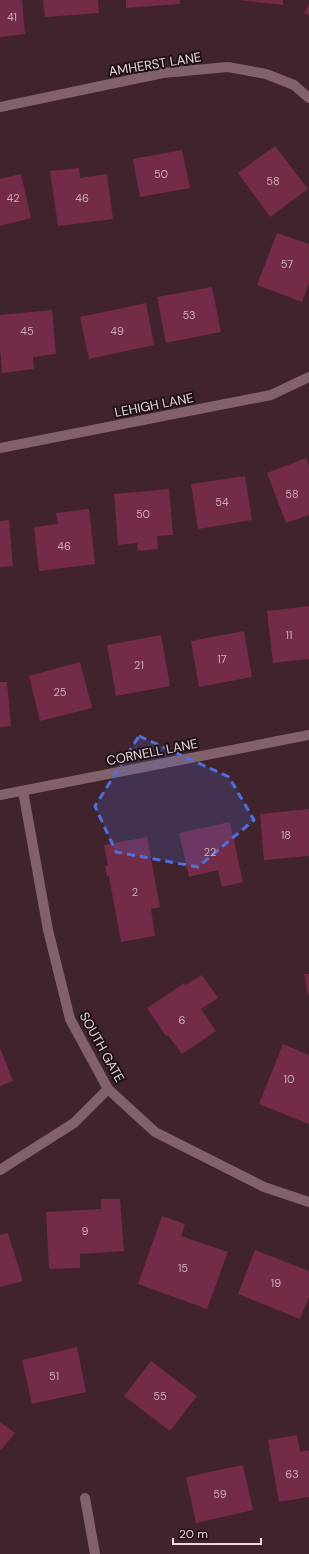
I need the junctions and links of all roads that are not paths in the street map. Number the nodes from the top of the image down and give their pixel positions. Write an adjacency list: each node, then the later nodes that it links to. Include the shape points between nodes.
1 (309, 98): 2 (street, AMHERST LANE, via 294,85 266,74 228,66 163,73)
2 (0, 107)
3 (309, 378): 4 (street, LEHIGH LANE, via 271,395)
4 (0, 448)
5 (309, 735): 6 (street, CORNELL LANE)
6 (23, 791): 7 (street, CORNELL LANE); 8 (street, SOUTH GATE, via 48,930 70,1019)
7 (0, 795)
8 (108, 1089): 9 (street, via 74,1123); 10 (street, SOUTH GATE, via 155,1132 264,1186)
9 (0, 1170)
10 (309, 1202)
11 (84, 1498): 12 (street)
12 (95, 1554)

